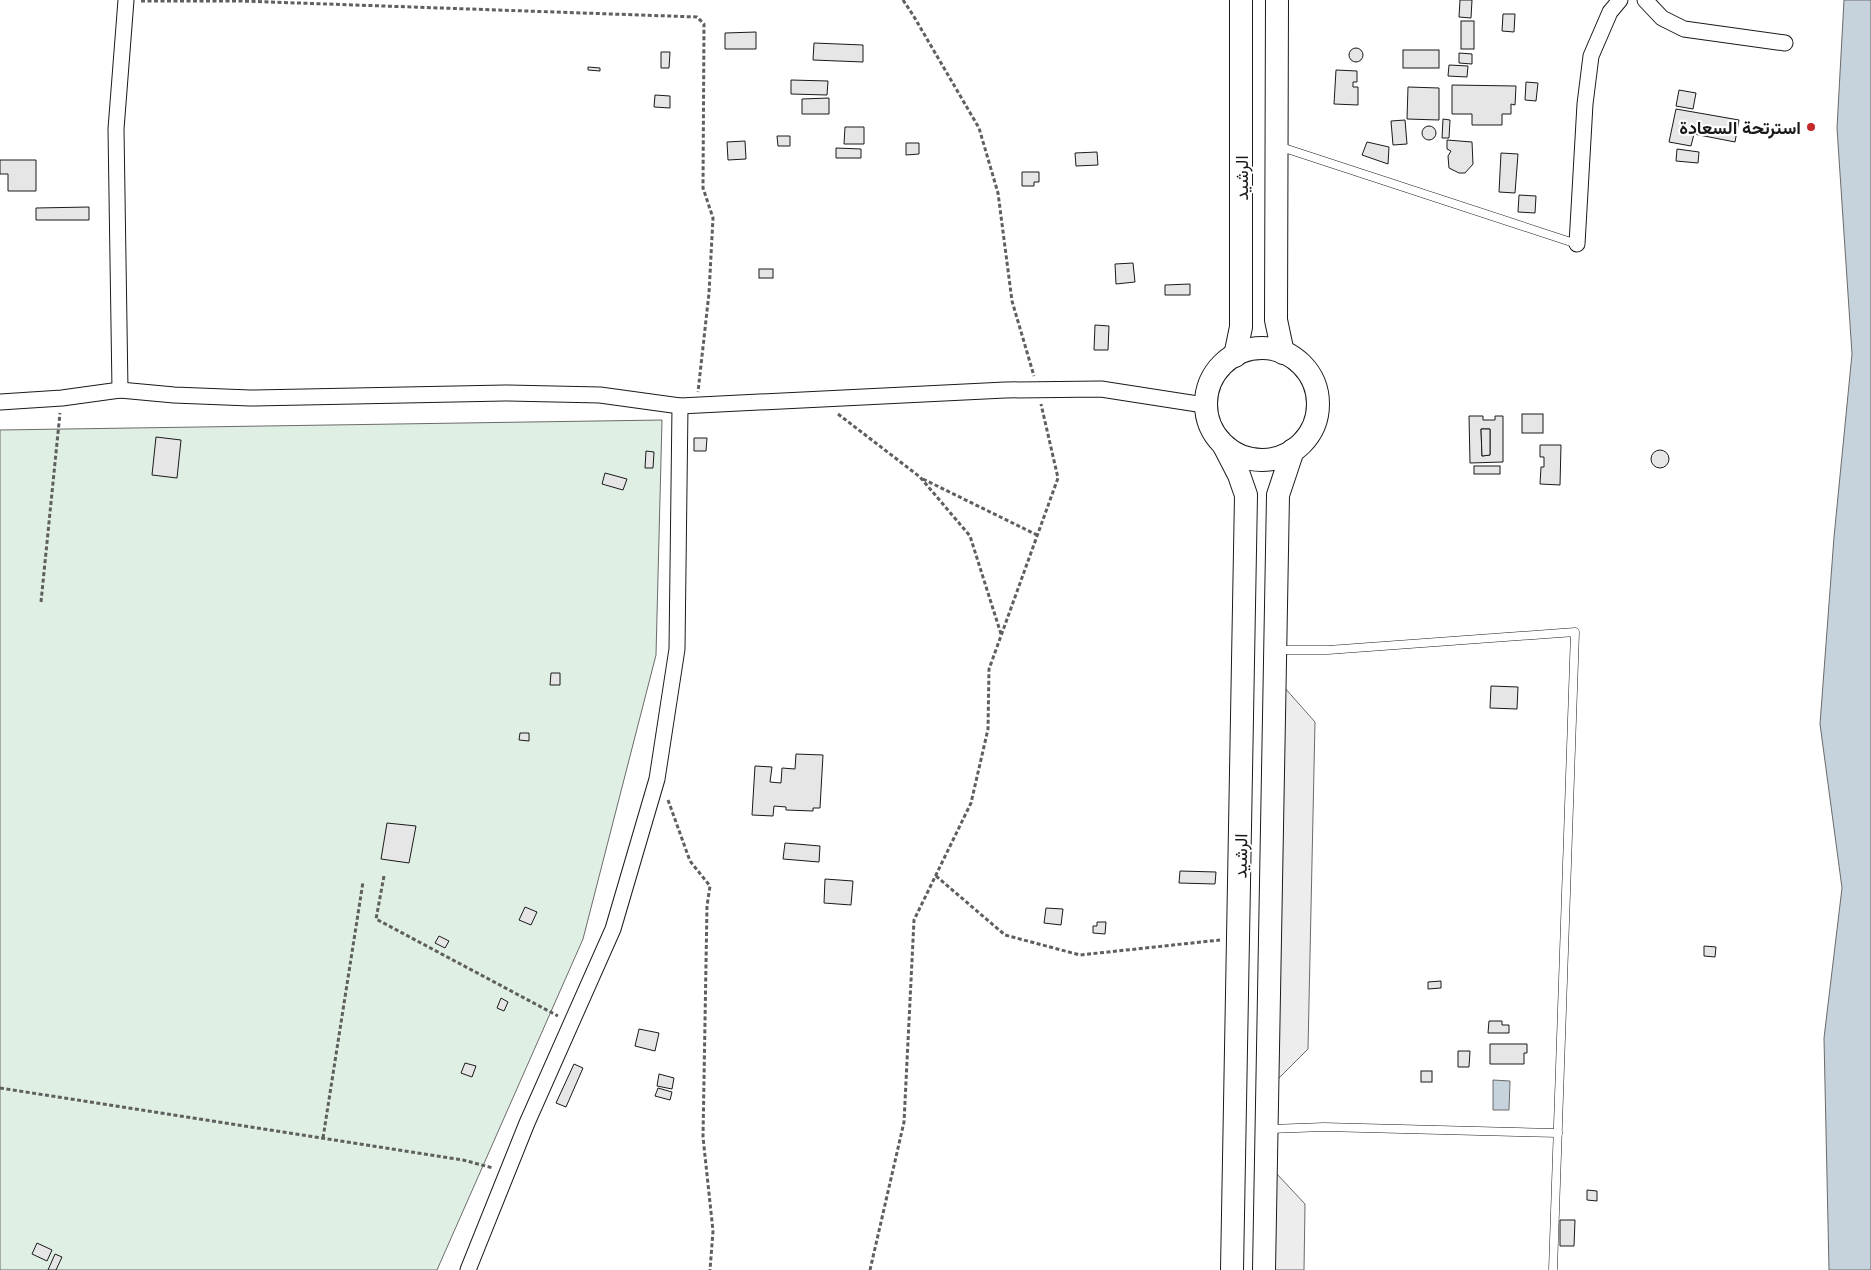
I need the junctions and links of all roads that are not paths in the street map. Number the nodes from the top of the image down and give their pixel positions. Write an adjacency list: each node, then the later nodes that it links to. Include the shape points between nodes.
1 (1241, 0): 10 (street, الرشيد, via 1241,327)
2 (1277, 0): 7 (street, الرشيد)
3 (1620, 0): 8 (street, via 1610,12 1591,56)
4 (1645, 0): 6 (street, via 1662,18 1684,29)
5 (127, 1): 11 (street, via 116,129)
6 (1785, 43)
7 (1276, 145): 8 (lane); 9 (street, الرشيد, via 1276,320)
8 (1577, 244)
9 (1284, 353): 10 (street, via 1260,348); 16 (street, via 1309,373 1316,391 1318,410 1313,429)
10 (1235, 356): 13 (street, via 1225,362 1213,377)
11 (120, 390): 12 (street); 14 (street, via 250,398 505,393 600,395)
12 (0, 402)
13 (1204, 405): 14 (street, via 1101,389 1005,390); 15 (street, via 1211,430)
14 (680, 406): 20 (street, via 677,649 657,778 613,929 527,1123)
15 (1224, 446): 16 (street, via 1236,455 1253,460 1271,460); 21 (street, الرشيد, via 1246,495)
16 (1293, 450): 17 (street, الرشيد, via 1278,495)
17 (1276, 650): 18 (street, الرشيد); 19 (lane, via 1328,650 1575,632)
18 (1267, 1129): 19 (lane, via 1324,1127); 22 (street, الرشيد)
19 (1558, 1133): 23 (lane)
20 (468, 1270)
21 (1232, 1270)
22 (1264, 1270)
23 (1553, 1270)

